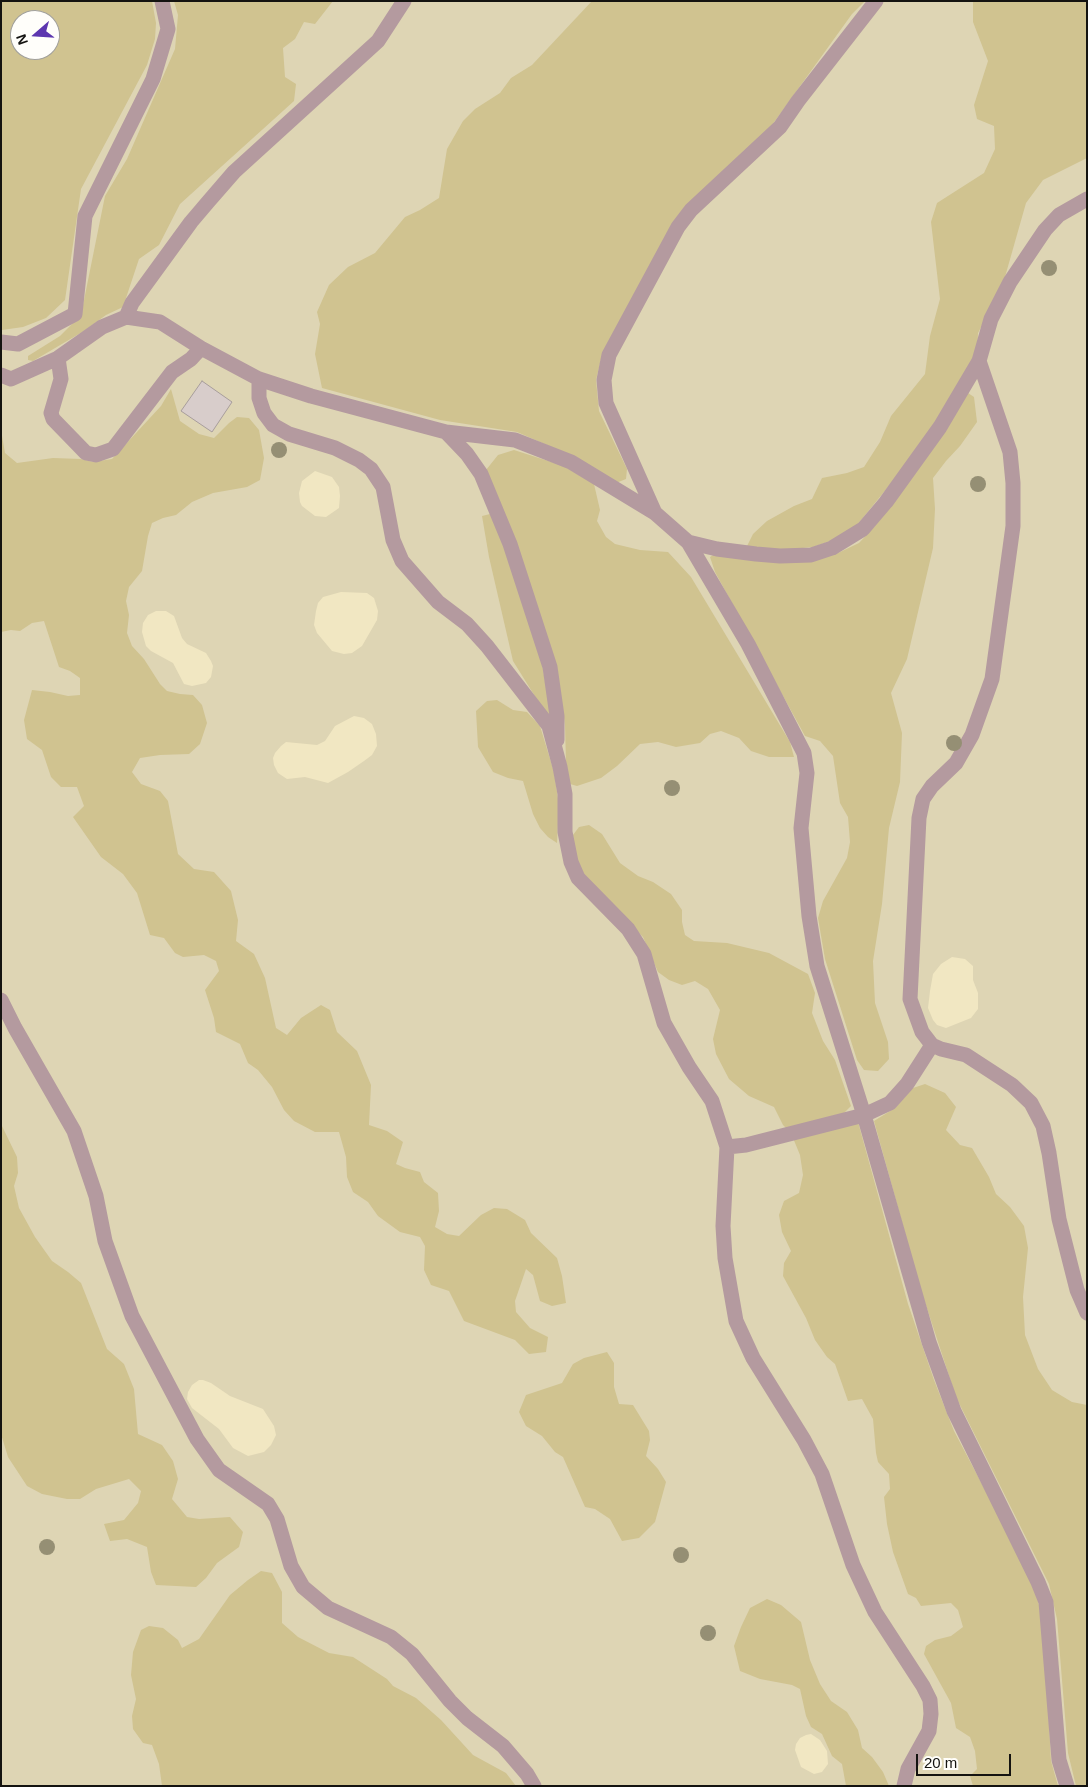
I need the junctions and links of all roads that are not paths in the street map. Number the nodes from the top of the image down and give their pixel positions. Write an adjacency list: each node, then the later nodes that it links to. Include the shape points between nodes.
1 (162, 1): 6 (lane, via 168,29 153,79 85,216 75,314 18,344)
2 (404, 1): 5 (lane, via 378,41 234,172 191,222 132,303)
3 (876, 1): 13 (lane, via 780,127 691,210 678,227 609,355 604,380 606,403)
4 (1087, 199): 9 (lane, via 1060,215 1045,230 1010,282 992,319)
5 (126, 317): 7 (lane, via 160,322); 8 (lane, via 102,327)
6 (1, 342)
7 (200, 348): 8 (lane, via 172,372 112,449 96,455 86,453 53,419 62,379); 11 (lane)
8 (58, 358): 10 (lane, via 11,379)
9 (979, 361): 14 (lane, via 940,427 886,502 863,529 850,538 811,555 780,556 716,550); 17 (lane, via 1010,452 1013,526 992,679 972,735 956,763 923,799 919,818 910,999 922,1032)
10 (1, 375)
11 (259, 379): 12 (lane); 15 (lane, via 258,398 273,424 289,434 335,448 371,468 383,487 393,540 402,561 438,602 467,624 487,646 549,726)
12 (446, 432): 13 (lane, via 515,440 571,462); 15 (lane, via 468,454 481,474 510,544 550,667 557,716)
13 (656, 514): 14 (lane)
14 (688, 542): 18 (lane, via 748,644 804,753 807,773 801,828 817,966)
15 (556, 752): 19 (lane, via 565,794 565,832 571,862 578,878 628,929 644,954 664,1023 712,1100)
16 (1, 1000): 21 (lane, via 74,1131 96,1196 105,1240 132,1316 196,1439 219,1470 268,1504 291,1566 304,1587 328,1608 390,1637 412,1654 450,1701 503,1746)
17 (932, 1045): 18 (lane, via 907,1084 890,1103); 20 (lane, via 966,1055 1012,1085 1031,1103 1043,1126 1059,1219 1077,1290)
18 (864, 1115): 19 (lane); 23 (lane, via 928,1342 951,1402 1046,1602 1060,1760)
19 (727, 1147): 22 (lane, via 723,1226 736,1321 753,1358 822,1474 852,1565 875,1612 930,1700 929,1731 908,1769)
20 (1087, 1313)
21 (534, 1786)
22 (904, 1786)
23 (1067, 1786)

